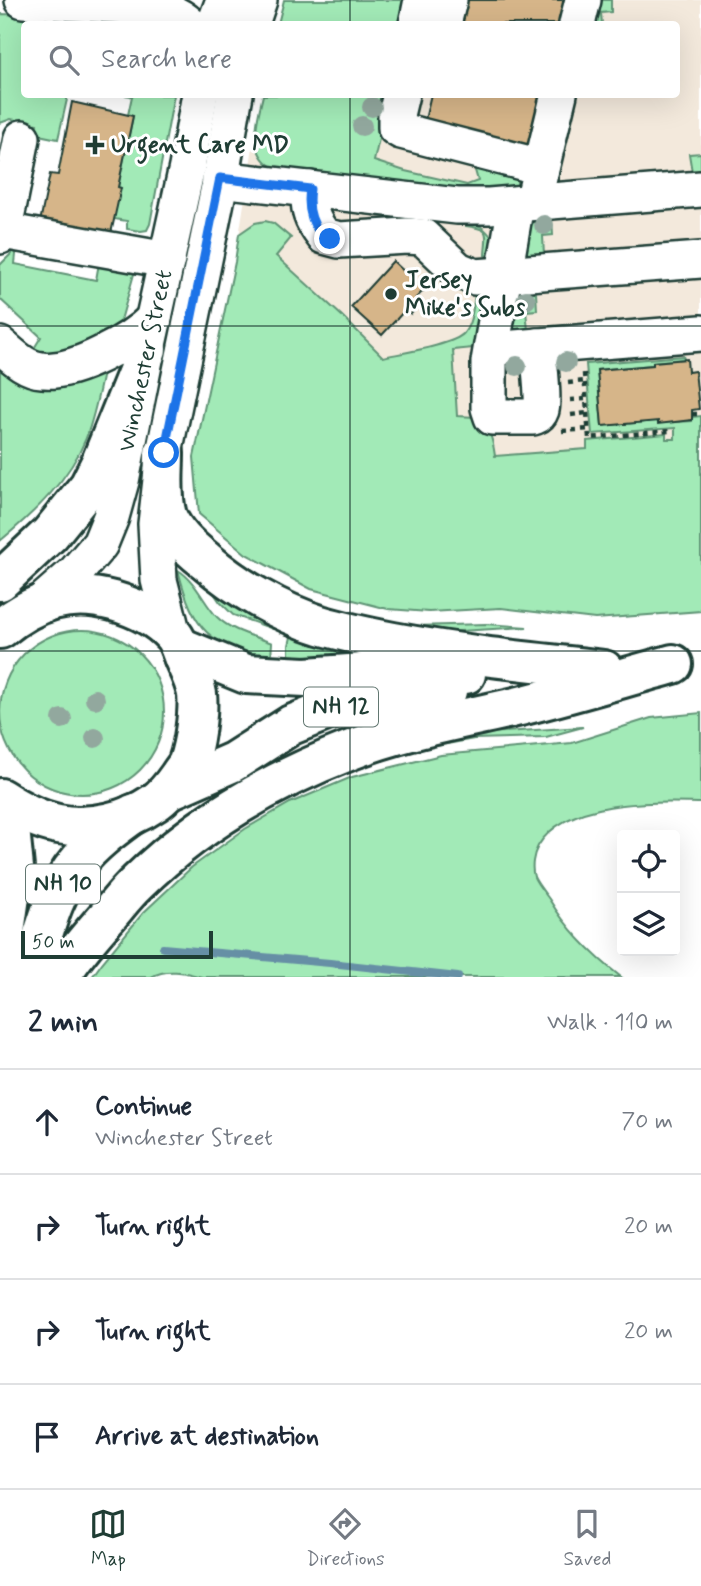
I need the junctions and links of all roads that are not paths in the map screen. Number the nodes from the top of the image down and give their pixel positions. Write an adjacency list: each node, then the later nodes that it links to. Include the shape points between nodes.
1 (23, 0): 7 (street, via 167,10)
2 (224, 0): 8 (street)
3 (259, 0): 9 (street)
4 (422, 0): 10 (street)
5 (449, 0): 11 (street)
6 (583, 0): 12 (street)
7 (186, 21)
8 (216, 21)
9 (252, 21)
10 (418, 21)
11 (444, 21)
12 (578, 21)
13 (199, 98): 26 (street, Winchester Street)
14 (234, 98): 21 (street, Winchester Street)
15 (400, 98): 18 (street, via 397,128)
16 (425, 98): 18 (street)
17 (558, 98): 20 (street)
18 (416, 135): 20 (street)
19 (22, 138): 25 (street)
20 (541, 167): 24 (street)
21 (220, 178): 22 (street); 34 (street, Winchester Street)
22 (310, 189): 24 (street, via 448,205); 28 (street, via 309,211 324,236 339,240 423,237 466,274)
23 (701, 189): 24 (street)
24 (524, 203): 28 (street)
25 (1, 234): 26 (street)
26 (166, 260): 30 (street, Winchester Street)
27 (701, 260): 28 (street)
28 (504, 275): 33 (street)
29 (701, 333): 32 (street)
30 (151, 334): 31 (street, via 142,331 67,368 42,371 24,364); 35 (main road, via 89,486 50,534); 36 (street, Winchester Street, via 107,530 75,573)
31 (0, 345)
32 (538, 346): 33 (street); 33 (street, via 542,408 533,417 497,418 490,414)
33 (491, 350)
34 (164, 453): 38 (street, Winchester Street, via 156,548 162,596); 40 (main road, via 167,516 174,528 212,567 270,603 350,633 450,652)
35 (0, 581)
36 (42, 602): 37 (main road); 38 (main road, via 100,597 130,606 156,621)
37 (0, 629)
38 (176, 641): 41 (main road, NH 12, via 246,674); 42 (main road, NH 10, via 197,694 196,728 187,764)
39 (687, 663): 40 (main road, NH 12); 47 (main road, via 388,738 302,770 223,815 162,859 73,955)
40 (604, 670): 41 (main road, NH 12)
41 (530, 675): 42 (main road, NH 12, via 326,711 292,725 233,762)
42 (169, 790): 44 (main road, NH 10)
43 (7, 804): 44 (main road, via 57,824 84,827); 45 (main road, NH 10, via 14,868)
44 (133, 814): 46 (main road, NH 10, via 97,842 67,876)
45 (0, 967)
46 (30, 977)
47 (60, 977)

